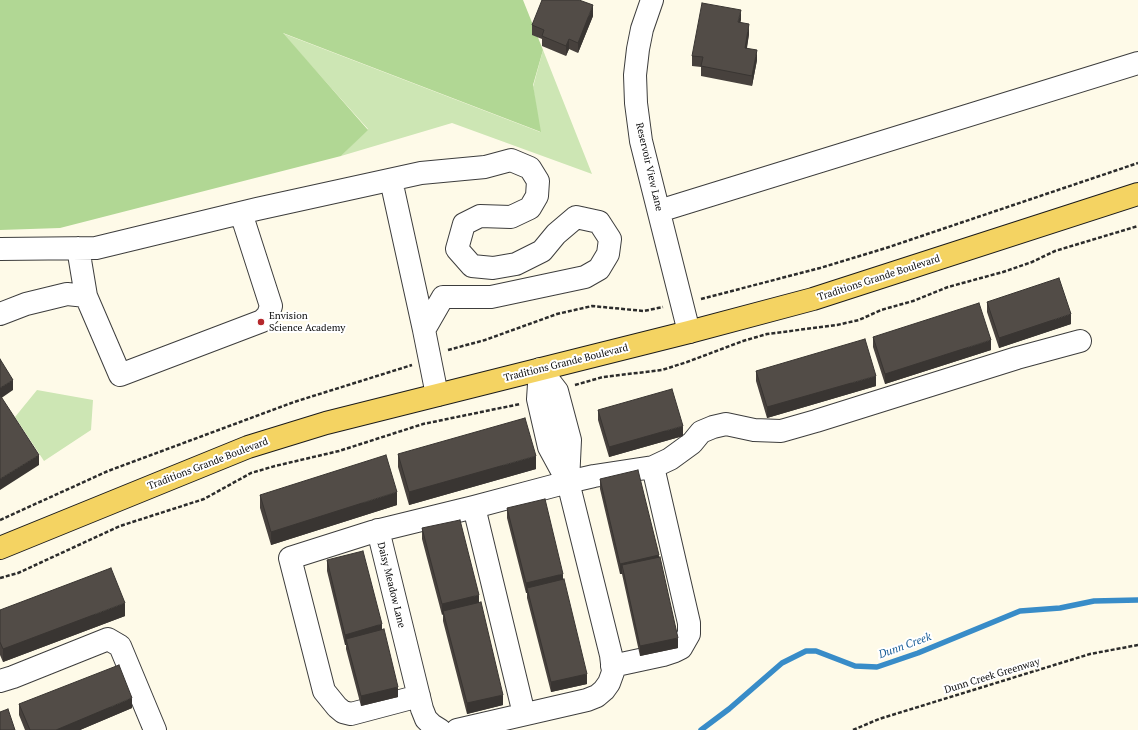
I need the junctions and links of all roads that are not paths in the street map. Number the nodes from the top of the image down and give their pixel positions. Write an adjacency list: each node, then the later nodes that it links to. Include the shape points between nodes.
1 (652, 0): 5 (street, Reservoir View Lane, via 642,29 635,82 641,141)
2 (1138, 63): 5 (street)
3 (391, 180): 6 (street); 11 (street); 11 (street, via 421,173 485,167 511,160 530,168 538,181 537,196 530,208 511,217 480,216 464,224 457,249 472,266 493,268 516,264 542,251 556,234 576,217 599,222 610,239 608,254 599,269 585,276 491,297 443,297)
4 (1138, 194): 12 (main road, Traditions Grande Boulevard, via 813,299)
5 (659, 211): 12 (street, Reservoir View Lane)
6 (241, 212): 7 (street, via 96,248); 9 (street, via 271,306 268,315 262,321 120,375)
7 (78, 248): 8 (street); 9 (street)
8 (0, 250)
9 (86, 296): 10 (street, via 67,294 26,304)
10 (0, 314)
11 (424, 330): 15 (street)
12 (690, 332): 14 (main road, Traditions Grande Boulevard)
13 (1080, 341): 16 (street, Daisy Meadow Lane, via 781,431 754,430 726,424 713,427 701,432 692,443 670,459)
14 (540, 369): 15 (main road, Traditions Grande Boulevard); 17 (street, via 538,399 549,447)
15 (437, 394): 20 (main road, Traditions Grande Boulevard, via 326,423 248,447)
16 (653, 467): 17 (street, Daisy Meadow Lane); 21 (street, via 689,623 689,634 681,648 675,651)
17 (568, 482): 18 (street, Daisy Meadow Lane); 21 (street)
18 (474, 507): 19 (street, Daisy Meadow Lane); 24 (street)
19 (378, 530): 23 (street, Daisy Meadow Lane); 23 (street, via 290,558 324,691 337,707 351,714)
20 (0, 548)
21 (612, 666): 24 (street, via 613,672 609,683 597,696)
22 (0, 681): 25 (street, via 108,639 120,646)
23 (419, 696): 26 (street, Daisy Meadow Lane, via 426,719)
24 (524, 714): 27 (street)
25 (154, 730)
26 (440, 730)
27 (457, 730)

